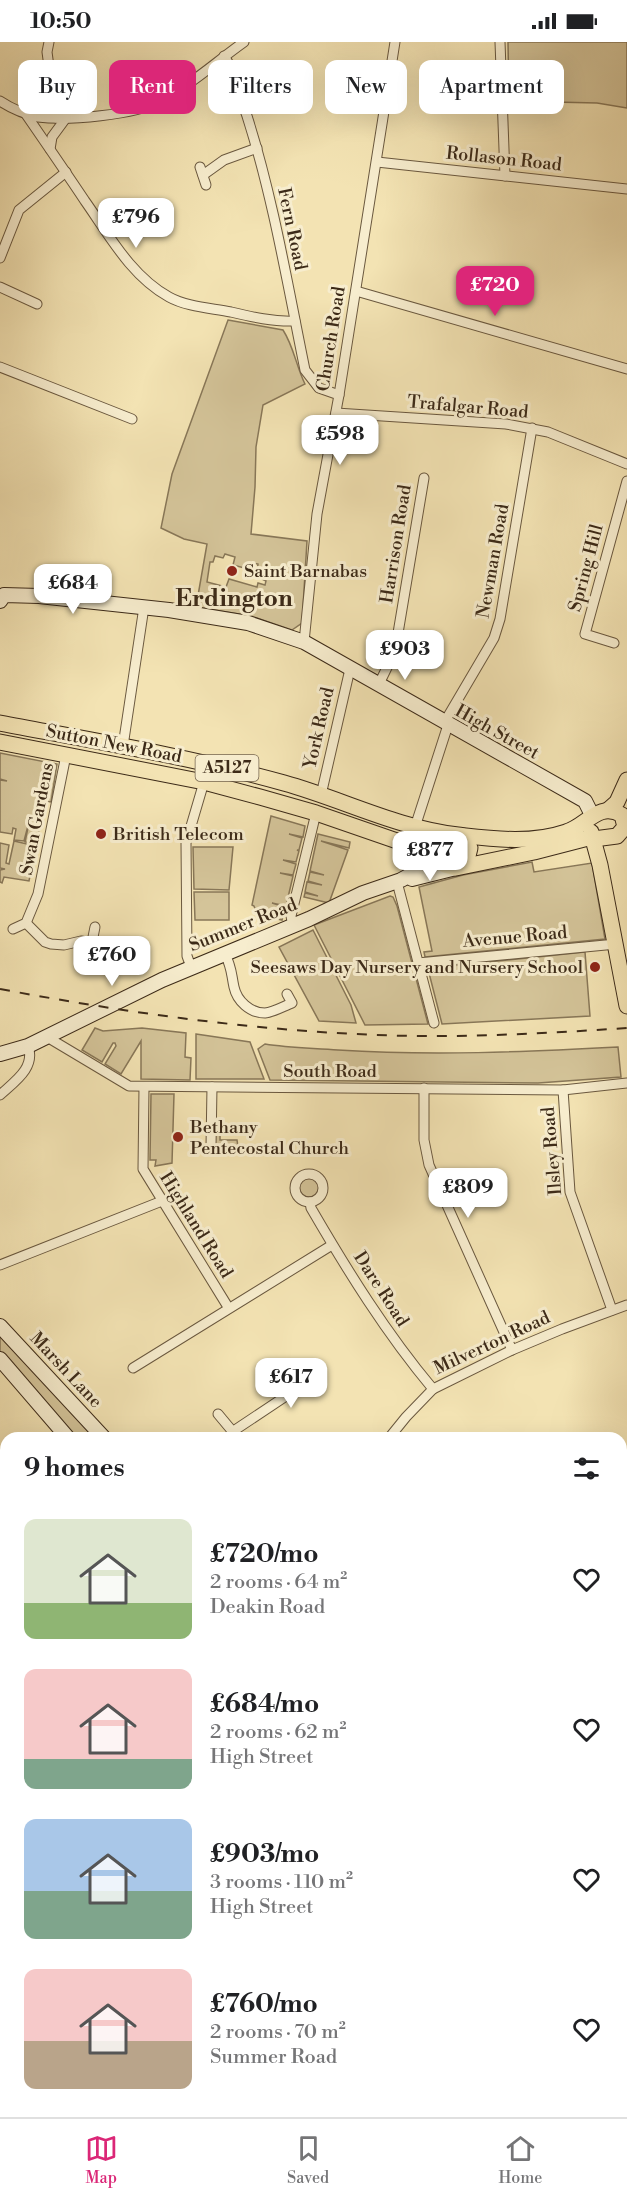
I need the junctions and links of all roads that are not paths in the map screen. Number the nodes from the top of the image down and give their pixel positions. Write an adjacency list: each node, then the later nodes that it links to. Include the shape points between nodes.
1 (49, 42): 10 (street, via 47,52)
2 (244, 42): 5 (street)
3 (395, 42): 13 (street, Church Road)
4 (500, 42): 16 (street)
5 (224, 56): 10 (street, via 148,107); 11 (street, Fern Road)
6 (0, 101): 7 (street)
7 (18, 110)
8 (25, 114): 12 (street)
9 (31, 114): 10 (street)
10 (61, 118): 12 (street)
11 (257, 148): 15 (street, via 224,160); 22 (street, Fern Road)
12 (50, 149): 14 (street)
13 (376, 162): 16 (street, Rollason Road); 20 (street, Church Road)
14 (66, 172): 18 (street, via 19,210); 22 (street, via 136,272 156,289 190,304)
15 (203, 176)
16 (506, 176): 17 (street, Rollason Road)
17 (627, 189)
18 (0, 258)
19 (0, 287): 21 (street)
20 (356, 291): 24 (street); 25 (street, Church Road)
21 (37, 304)
22 (295, 321): 25 (street, Fern Road, via 305,370 319,388)
23 (0, 367): 27 (street)
24 (627, 369)
25 (339, 395): 26 (street, Church Road)
26 (336, 413): 28 (street, Trafalgar Road); 34 (street, Church Road, via 317,514)
27 (132, 418)
28 (532, 428): 29 (street, Trafalgar Road); 39 (street, Newman Road, via 500,619 494,638)
29 (627, 464)
30 (424, 478): 37 (street, Harrison Road, via 395,651)
31 (627, 481): 35 (street, Spring Hill, via 585,634)
32 (1, 597): 33 (main road, High Street, via 39,596)
33 (144, 607): 34 (main road, High Street, via 248,623); 41 (street)
34 (304, 642): 36 (main road, High Street)
35 (614, 643)
36 (350, 669): 37 (main road, High Street); 46 (street, York Road)
37 (379, 684): 39 (main road, High Street)
38 (0, 723): 41 (main road, Sutton New Road / A5127)
39 (446, 724): 48 (main road, High Street, via 585,801); 50 (street, Newman Road)
40 (0, 742): 42 (main road, Sutton New Road / A5127)
41 (123, 746): 46 (main road, Sutton New Road / A5127, via 246,773)
42 (66, 755): 44 (main road, Sutton New Road / A5127); 58 (street, Swan Gardens, via 39,894)
43 (627, 780): 49 (main road, via 617,802)
44 (204, 782): 47 (main road, Sutton New Road / A5127); 65 (street, via 185,851)
45 (627, 790): 49 (main road)
46 (321, 795): 50 (main road, Sutton New Road / A5127)
47 (316, 813): 54 (main road, Sutton New Road / A5127); 59 (street, via 291,916)
48 (591, 816): 49 (main road); 51 (main road, A5127, via 568,832 534,838 511,841); 53 (main road)
49 (620, 816): 52 (main road, via 625,827)
50 (415, 827): 51 (main road, Sutton New Road / A5127)
51 (456, 835): 54 (main road, via 438,842); 56 (main road, via 470,848 467,860)
52 (620, 836): 53 (main road, Summer Road); 55 (main road, via 603,851)
53 (593, 838): 55 (main road); 56 (main road, Summer Road)
54 (434, 856): 56 (main road, Sutton New Road / A5127, via 445,865); 57 (main road, Summer Road, via 425,867)
55 (600, 865): 62 (main road)
56 (459, 867): 57 (main road, Summer Road)
57 (399, 881): 59 (main road, Summer Road, via 363,893); 64 (street)
58 (26, 923): 60 (street, via 45,942 64,945 97,943); 61 (street)
59 (293, 926): 63 (main road, Summer Road)
60 (95, 927)
61 (13, 929)
62 (616, 944): 64 (street, Avenue Road); 67 (main road)
63 (225, 954): 65 (main road, Summer Road); 66 (street, via 232,967 237,996 249,1009 266,1013 292,1003)
64 (418, 963): 69 (street)
65 (191, 967): 70 (main road, Summer Road)
66 (287, 994)
67 (626, 1000): 68 (main road)
68 (627, 1006)
69 (434, 1023)
70 (47, 1037): 71 (main road, Summer Road); 74 (street, South Road, via 124,1084)
71 (28, 1046): 72 (main road, Summer Road); 78 (street, via 28,1066)
72 (0, 1054)
73 (627, 1083): 77 (street, South Road)
74 (144, 1087): 75 (street, South Road); 80 (street, Highland Road, via 143,1169)
75 (212, 1088): 76 (street, South Road); 79 (street)
76 (424, 1088): 77 (street, South Road); 88 (street, via 429,1165)
77 (563, 1090): 86 (street, Ilsley Road, via 570,1192)
78 (0, 1095)
79 (211, 1146)
80 (162, 1201): 83 (street); 85 (street, Highland Road)
81 (310, 1202): 82 (street, Dare Road)
82 (332, 1245): 85 (street); 92 (street, Dare Road)
83 (0, 1265)
84 (627, 1305): 86 (street, Milverton Road)
85 (228, 1307): 90 (street)
86 (612, 1310): 88 (street, Milverton Road)
87 (0, 1326): 95 (main road, Marsh Lane)
88 (512, 1350): 92 (street, Milverton Road)
89 (0, 1359): 94 (main road)
90 (134, 1368)
91 (300, 1371): 97 (street, via 307,1382)
92 (433, 1389): 98 (street, Milverton Road)
93 (218, 1414): 96 (street)
94 (63, 1432)
95 (98, 1432)
96 (233, 1432)
97 (239, 1432)
98 (394, 1432)

